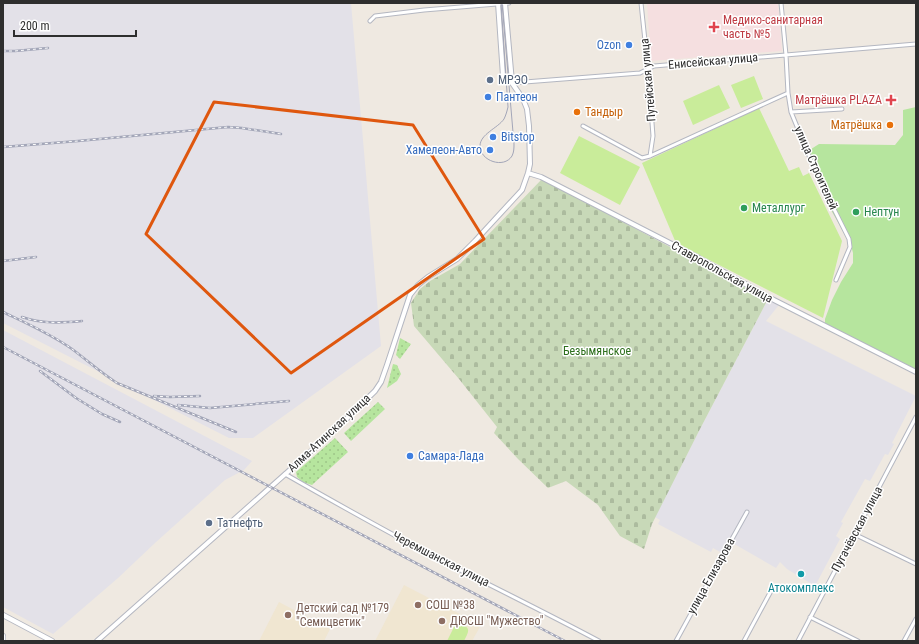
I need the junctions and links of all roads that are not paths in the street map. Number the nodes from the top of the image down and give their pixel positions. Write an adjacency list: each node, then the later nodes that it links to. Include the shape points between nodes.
1 (505, 3): 2 (street); 5 (street); 10 (street, Алма-Атинская улица)
2 (508, 3)
3 (641, 3): 9 (street, Путейская улица)
4 (781, 3): 8 (street, улица Строителей)
5 (498, 4): 6 (street, via 376,16); 10 (street, Алма-Атинская улица, via 503,76)
6 (370, 21)
7 (916, 44): 8 (street, Енисейская улица)
8 (786, 55): 9 (street, Енисейская улица, via 654,66); 11 (street, улица Строителей)
9 (648, 69): 10 (street, Енисейская улица, via 640,73); 15 (street, Путейская улица, via 653,136)
10 (512, 83): 16 (street, Алма-Атинская улица, via 527,109 530,164)
11 (788, 93): 13 (street, улица Строителей); 15 (street)
12 (842, 109): 13 (street)
13 (791, 112): 17 (street, улица Строителей, via 817,176 849,240 850,247)
14 (583, 126): 15 (street, via 642,158)
15 (650, 156)
16 (528, 173): 18 (street, Ставропольская улица, via 541,177 699,258 780,303); 20 (street, Алма-Атинская улица, via 522,190 475,241 458,258 418,285 410,295 381,382 375,391)
17 (836, 280)
18 (916, 372)
19 (916, 417): 22 (street, Пугачёвская улица)
20 (285, 474): 31 (street, Алма-Атинская улица); 32 (street, Черемшанская улица, via 328,500 441,560)
21 (747, 512): 33 (street, улица Елизарова)
22 (854, 534): 23 (street); 26 (street, Пугачёвская улица)
23 (916, 564)
24 (770, 590): 34 (street)
25 (3, 615): 30 (main road)
26 (810, 617): 35 (street, Пугачёвская улица); 36 (street)
27 (916, 619): 37 (street)
28 (3, 636): 29 (main road)
29 (3, 641)
30 (52, 641)
31 (97, 641)
32 (600, 641)
33 (676, 641)
34 (744, 641)
35 (798, 641)
36 (858, 641)
37 (904, 641)

